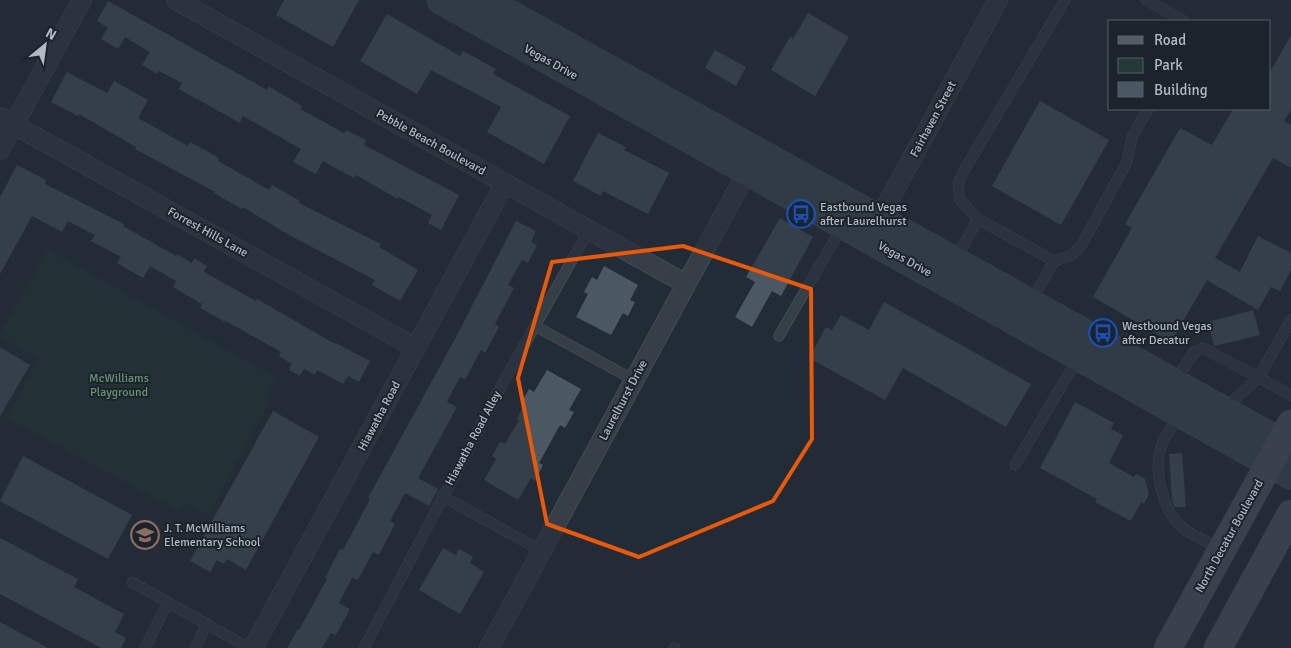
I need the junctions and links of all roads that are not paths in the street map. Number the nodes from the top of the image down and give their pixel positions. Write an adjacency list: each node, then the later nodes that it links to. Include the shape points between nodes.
1 (82, 0): 10 (street)
2 (176, 0): 13 (street, Pebble Beach Boulevard)
3 (441, 0): 12 (main road, Vegas Drive)
4 (484, 0): 12 (main road, Vegas Drive)
5 (998, 0): 16 (street, Fairhaven Street)
6 (1065, 0): 15 (lane, via 958,184 960,200)
7 (1146, 0): 8 (lane)
8 (1182, 20)
9 (1147, 110): 18 (lane, via 1132,137 1127,162 1080,246 1072,254)
10 (7, 121): 11 (street); 25 (street, Forrest Hills Lane)
11 (0, 150)
12 (752, 162): 14 (main road, Vegas Drive); 20 (street, Laurelhurst Drive)
13 (505, 184): 17 (street, Pebble Beach Boulevard); 25 (street, Hiawatha Road)
14 (849, 215): 16 (main road, Vegas Drive); 24 (lane)
15 (978, 219): 18 (lane); 19 (lane)
16 (874, 229): 19 (main road, Vegas Drive)
17 (589, 230): 20 (street, Pebble Beach Boulevard); 23 (lane, Hiawatha Road Alley)
18 (1054, 261): 21 (lane)
19 (949, 271): 21 (main road, Vegas Drive)
20 (686, 284): 28 (street, Laurelhurst Drive)
21 (1025, 313): 26 (main road, Vegas Drive); 29 (main road, Vegas Drive)
22 (1291, 320): 27 (lane)
23 (535, 326): 28 (lane); 35 (lane, Hiawatha Road Alley)
24 (779, 336)
25 (416, 348): 45 (street, Hiawatha Road)
26 (1079, 356): 31 (main road, Vegas Drive); 34 (lane)
27 (1259, 377): 29 (lane, via 1203,348 1194,352); 30 (lane); 32 (lane, via 1236,398)
28 (634, 380): 38 (street, Laurelhurst Drive)
29 (1174, 384): 32 (main road, Vegas Drive)
30 (1291, 395)
31 (1180, 413): 33 (main road, Vegas Drive); 37 (lane, via 1161,444 1158,466 1162,492 1168,509 1184,529)
32 (1228, 414): 33 (main road, Vegas Drive)
33 (1284, 451): 37 (main road, North Decatur Boulevard)
34 (1015, 465)
35 (442, 496): 38 (lane); 46 (lane, Hiawatha Road Alley)
36 (1291, 514): 49 (main road)
37 (1222, 549): 48 (main road, North Decatur Boulevard)
38 (542, 551): 47 (street, Laurelhurst Drive)
39 (132, 582): 40 (lane)
40 (168, 602): 41 (lane); 42 (lane)
41 (207, 624): 43 (lane); 44 (lane)
42 (145, 648)
43 (195, 648)
44 (249, 648)
45 (253, 648)
46 (364, 648)
47 (489, 648)
48 (1168, 648)
49 (1218, 648)

